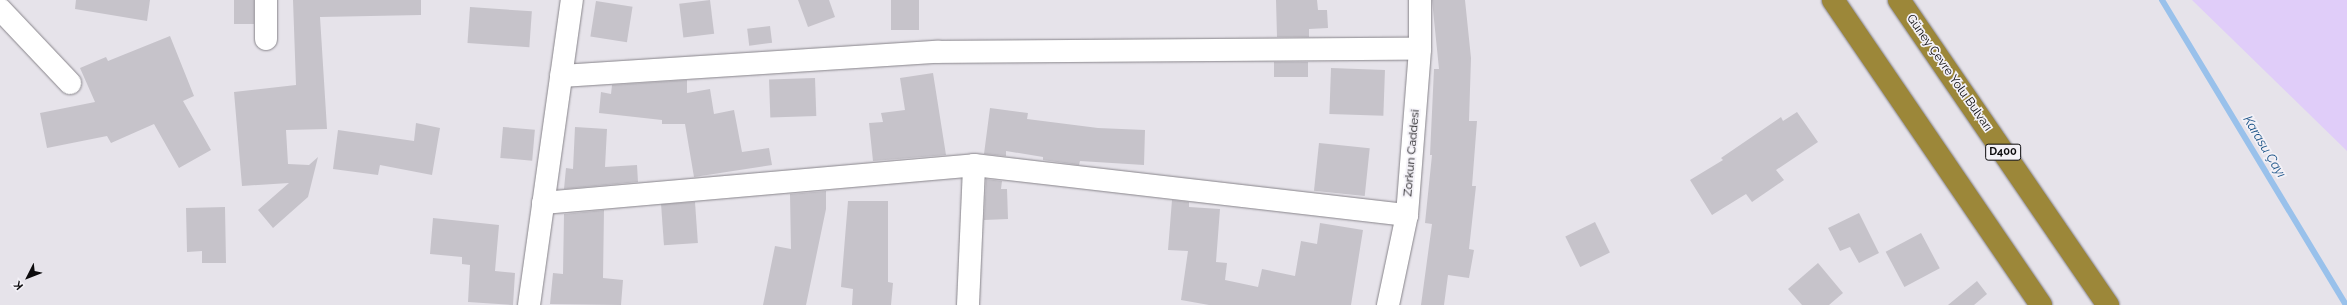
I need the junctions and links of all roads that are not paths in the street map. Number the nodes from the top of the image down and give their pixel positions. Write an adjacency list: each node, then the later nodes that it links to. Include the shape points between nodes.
1 (266, 0): 7 (street)
2 (572, 0): 9 (street)
3 (1420, 0): 8 (street, Zorkun Caddesi)
4 (1833, 0): 17 (highway)
5 (1898, 0): 18 (highway, Güney Çevre Yolu Bulvarı / D400)
6 (0, 9): 10 (street)
7 (266, 38)
8 (1420, 49): 9 (street, via 937,52); 13 (street, Zorkun Caddesi)
9 (561, 76): 12 (street)
10 (70, 83)
11 (974, 165): 12 (street); 13 (street); 15 (street)
12 (543, 203): 14 (street)
13 (1406, 215): 16 (street, Zorkun Caddesi)
14 (529, 305)
15 (968, 305)
16 (1388, 305)
17 (2041, 305)
18 (2108, 305)

